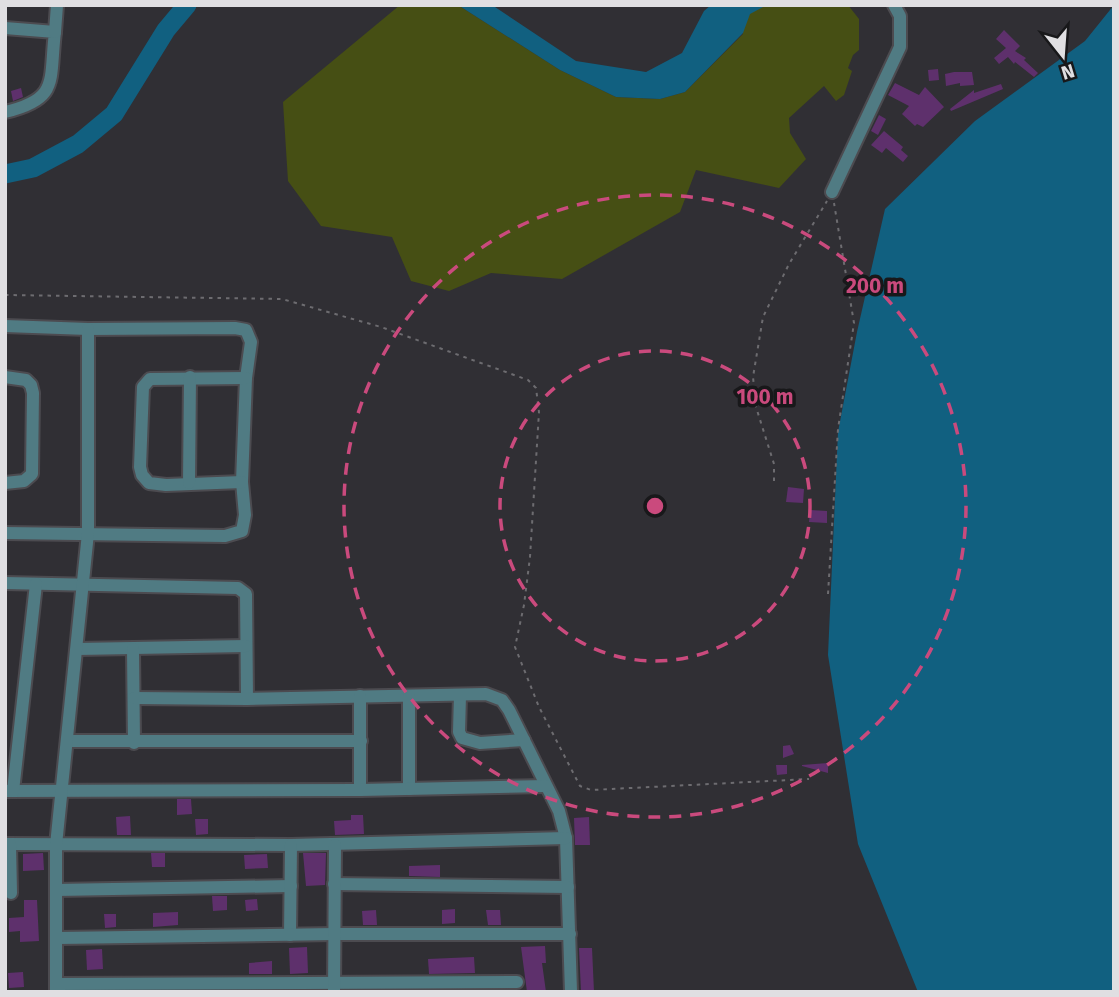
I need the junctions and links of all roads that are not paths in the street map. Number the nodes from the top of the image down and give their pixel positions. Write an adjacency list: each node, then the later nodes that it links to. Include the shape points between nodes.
1 (57, 5): 4 (street)
2 (894, 5): 6 (street, via 900,16 900,47)
3 (5, 28): 4 (street)
4 (55, 32): 5 (street, via 48,89 32,105)
5 (5, 112)
6 (832, 192)
7 (5, 326): 8 (street)
8 (88, 329): 11 (street, via 246,330 251,342); 16 (street)
9 (5, 377): 12 (street, via 26,380 33,393 32,474 24,481)
10 (190, 377): 11 (street); 14 (street); 14 (street, via 155,378 142,387 140,467 149,483)
11 (246, 378): 13 (street)
12 (5, 482)
13 (242, 482): 14 (street); 16 (street, via 244,528 237,534)
14 (189, 483)
15 (5, 533): 16 (street)
16 (88, 533): 19 (street)
17 (5, 583): 18 (street)
18 (36, 584): 19 (street); 35 (street)
19 (83, 584): 20 (street, via 238,588 246,594); 21 (street)
20 (246, 646): 22 (street); 27 (street)
21 (77, 649): 22 (street); 29 (street)
22 (133, 649): 26 (street)
23 (460, 695): 25 (street); 28 (street, via 486,694 502,700); 28 (street, via 459,732 463,738 480,743)
24 (360, 696): 25 (street); 27 (street); 30 (street)
25 (410, 696): 33 (street)
26 (135, 698): 27 (street); 31 (street)
27 (247, 699)
28 (524, 740): 32 (street)
29 (67, 741): 31 (street); 36 (street)
30 (361, 741): 31 (street); 34 (street)
31 (134, 743)
32 (546, 786): 33 (street); 37 (street)
33 (409, 789): 34 (street)
34 (360, 790): 36 (street)
35 (9, 791): 36 (street)
36 (61, 792): 39 (street)
37 (566, 838): 41 (street); 44 (street)
38 (8, 844): 39 (street); 46 (street)
39 (56, 845): 40 (street); 45 (street)
40 (291, 845): 41 (street); 43 (street)
41 (335, 845): 42 (street)
42 (334, 884): 44 (street); 47 (street)
43 (291, 886): 45 (street); 49 (street)
44 (568, 887): 48 (street)
45 (56, 890): 50 (street)
46 (11, 893)
47 (335, 934): 48 (street); 49 (street); 52 (street)
48 (570, 934): 55 (street)
49 (290, 935): 50 (street)
50 (58, 938): 53 (street)
51 (517, 982): 52 (street)
52 (334, 987): 54 (street)
53 (56, 988): 54 (street)
54 (127, 988)
55 (571, 992)

